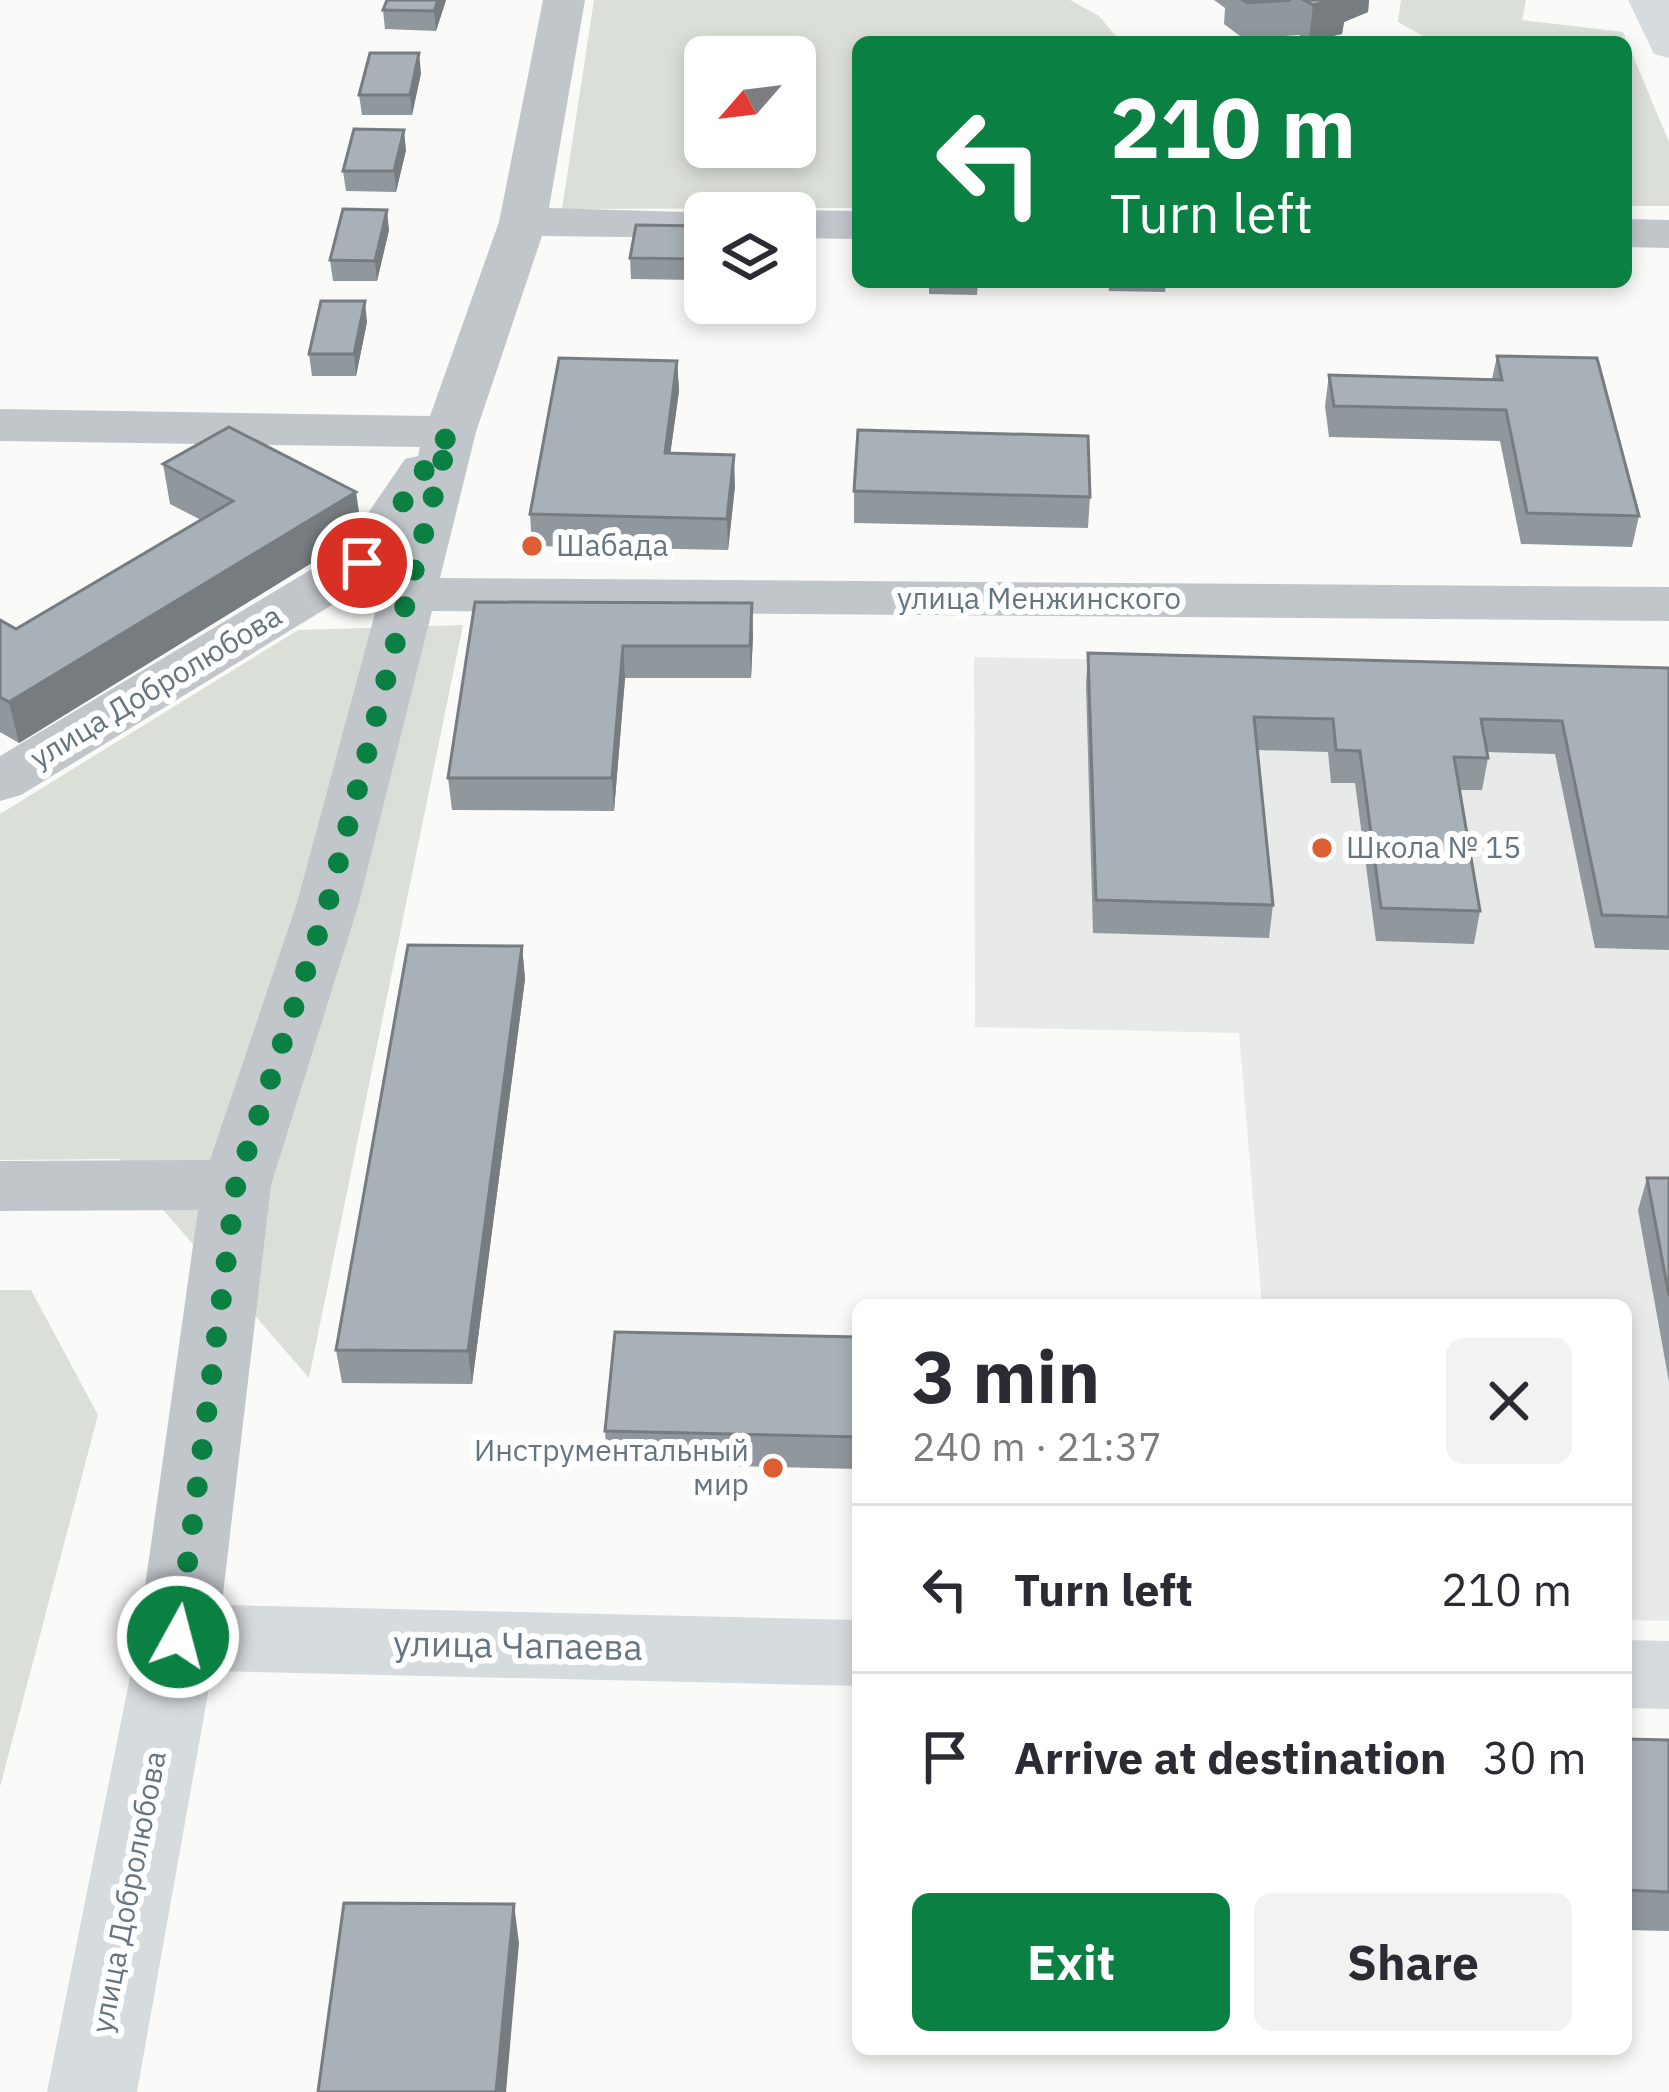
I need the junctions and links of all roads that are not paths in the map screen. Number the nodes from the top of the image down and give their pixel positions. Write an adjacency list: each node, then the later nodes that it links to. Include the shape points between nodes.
1 (563, 0): 4 (street, улица Добролюбова)
2 (1649, 0): 3 (main road)
3 (1669, 45)
4 (523, 222): 5 (street); 11 (street, улица Добролюбова)
5 (684, 224)
6 (816, 224): 7 (street)
7 (852, 225)
8 (1632, 233): 9 (street)
9 (1669, 234)
10 (0, 425): 11 (street)
11 (450, 432): 12 (street, улица Добролюбова); 14 (street, улица Добролюбова, via 362,563)
12 (409, 594): 13 (street, улица Менжинского); 15 (street, улица Добролюбова, via 328,903)
13 (1669, 604)
14 (0, 782)
15 (236, 1185): 16 (street); 17 (street, улица Добролюбова)
16 (0, 1186)
17 (178, 1637): 18 (main road, улица Чапаева); 21 (main road, улица Добролюбова)
18 (852, 1653)
19 (1632, 1674): 20 (main road)
20 (1669, 1675)
21 (92, 2092)

